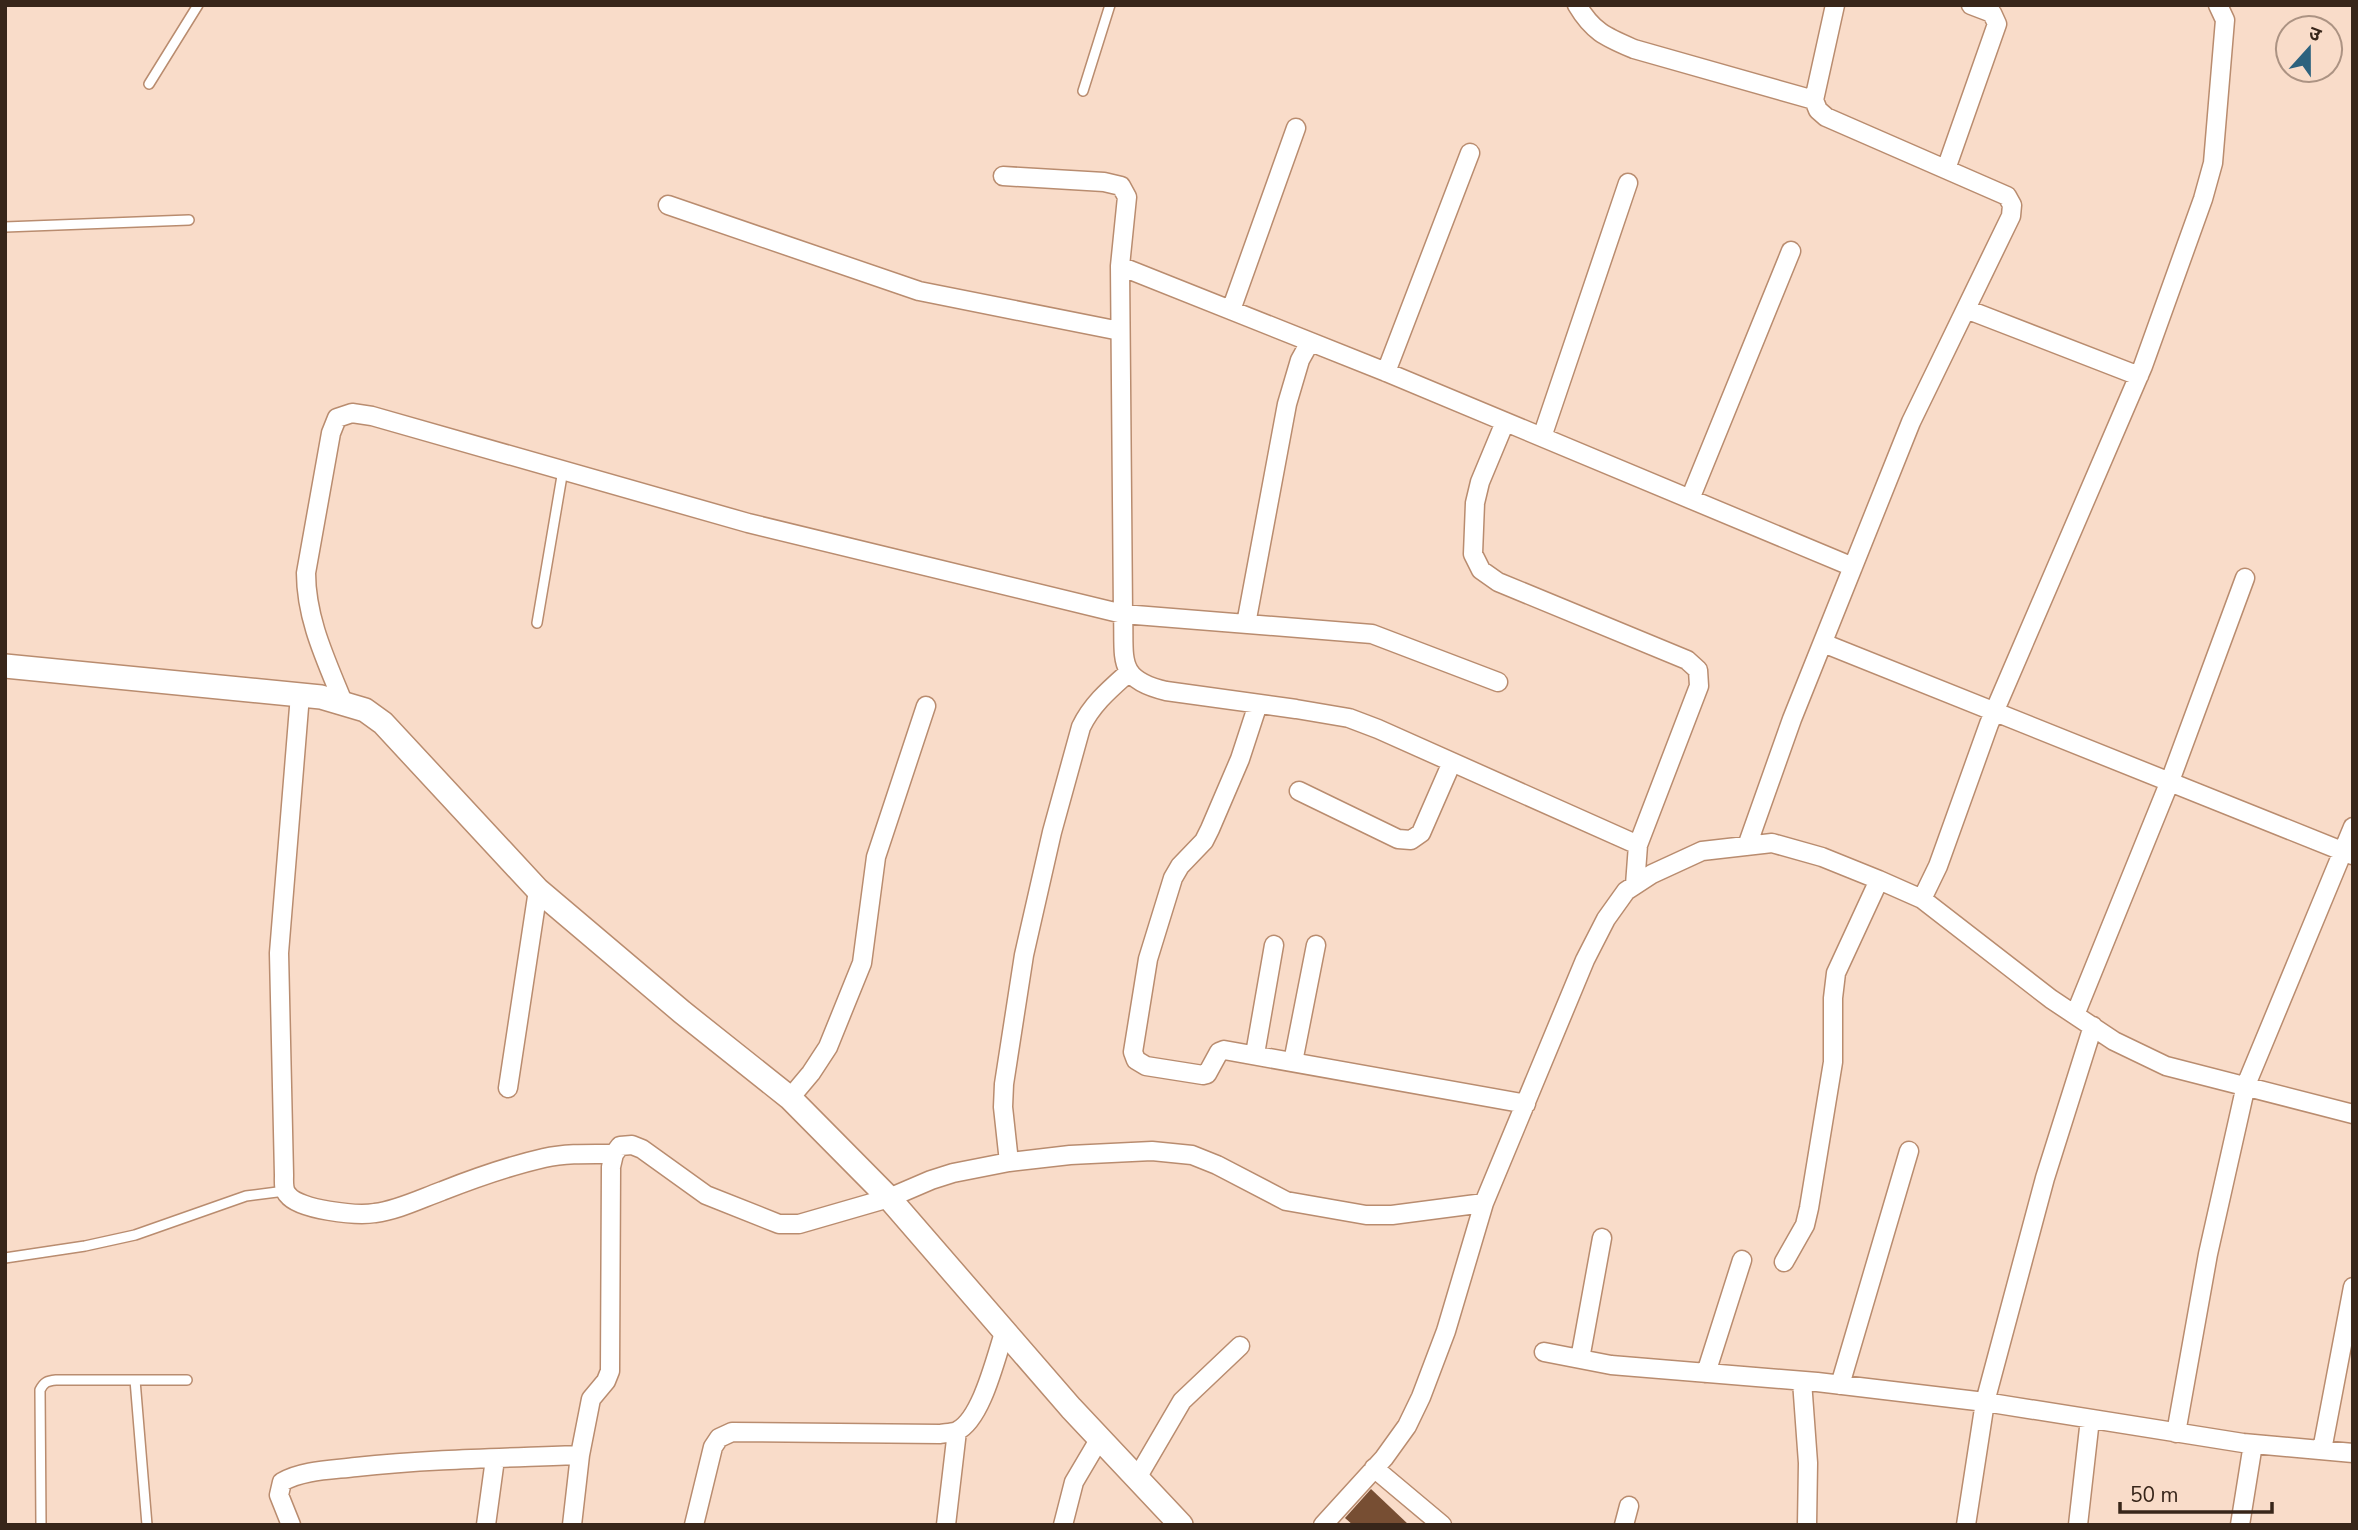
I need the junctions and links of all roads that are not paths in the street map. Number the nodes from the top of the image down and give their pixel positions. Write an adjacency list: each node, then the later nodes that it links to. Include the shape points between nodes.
1 (198, 5): 7 (lane)
2 (1110, 5): 8 (lane)
3 (1577, 5): 9 (street, via 1588,24 1634,49)
4 (1835, 5): 9 (street)
5 (1971, 5): 12 (street, via 1992,13 1997,24)
6 (2218, 5): 25 (street, via 2225,20 2213,163)
7 (149, 84)
8 (1083, 91)
9 (1814, 100): 12 (street, via 1826,117)
10 (1296, 128): 21 (street)
11 (1470, 153): 24 (street)
12 (1946, 170): 20 (street, via 2007,196 2012,205 2011,216)
13 (1003, 176): 19 (street, via 1121,186 1127,197)
14 (1628, 183): 27 (street)
15 (668, 205): 22 (street, via 919,291)
16 (190, 220): 17 (lane)
17 (5, 227)
18 (1791, 251): 29 (street)
19 (1120, 266): 21 (street); 22 (street)
20 (1966, 309): 25 (street); 30 (street, via 1911,422)
21 (1231, 310): 23 (street)
22 (1121, 331): 32 (street)
23 (1310, 342): 24 (street); 34 (street, via 1287,404)
24 (1386, 372): 26 (street)
25 (2138, 376): 43 (street)
26 (1505, 422): 27 (street); 48 (street, via 1475,503 1472,554 1481,570 1497,582 1687,660 1698,670 1699,686)
27 (1542, 438): 29 (street)
28 (563, 470): 32 (street, via 748,523); 33 (lane); 40 (street, via 372,416 352,413 337,418 306,573 306,595 312,624)
29 (1690, 499): 30 (street)
30 (1853, 567): 35 (street)
31 (2245, 578): 45 (street)
32 (1123, 614): 34 (street); 37 (street, via 1125,668)
33 (537, 623)
34 (1246, 624): 38 (street, via 1372,635)
35 (1823, 643): 43 (street); 49 (street)
36 (5, 666): 39 (street)
37 (1129, 672): 41 (street, via 1149,687); 68 (street, via 1087,714 1052,832 1024,955 1004,1084)
38 (1498, 682)
39 (300, 695): 40 (street); 69 (street, via 279,953)
40 (343, 702): 53 (street, via 365,710 401,739)
41 (1258, 704): 44 (street, via 1349,718); 59 (street, via 1210,829 1173,877 1148,959 1133,1052 1146,1066 1203,1075 1219,1052)
42 (926, 706): 63 (street, via 876,857 862,963 828,1047)
43 (1995, 711): 45 (street); 54 (street)
44 (1452, 762): 46 (street, via 1421,833 1411,840 1398,839); 48 (street)
45 (2170, 781): 50 (street); 57 (street)
46 (1299, 791)
47 (2353, 827): 50 (street)
48 (1638, 845): 52 (street)
49 (1747, 846): 51 (street, via 1772,843); 52 (street, via 1702,851)
50 (2348, 853): 61 (street)
51 (1879, 880): 54 (street); 75 (street, via 1836,973 1833,1062 1809,1208 1805,1225)
52 (1635, 885): 64 (street, via 1606,919 1585,960)
53 (538, 890): 62 (street); 63 (street)
54 (1922, 899): 57 (street)
55 (1273, 945): 59 (street)
56 (1316, 945): 60 (street)
57 (2075, 1015): 58 (street)
58 (2093, 1026): 61 (street, via 2166,1066); 86 (street, via 2045,1178)
59 (1255, 1054): 60 (street)
60 (1293, 1062): 64 (street)
61 (2246, 1085): 65 (street); 89 (street, via 2208,1254)
62 (508, 1088)
63 (790, 1098): 70 (street)
64 (1526, 1104): 71 (street)
65 (2353, 1114)
66 (1909, 1151): 85 (street)
67 (614, 1154): 69 (street, via 544,1158 375,1213 325,1209 297,1202); 70 (street, via 620,1146 642,1149 706,1195 779,1224 799,1224); 94 (street, via 610,1371 591,1399)
68 (1009, 1162): 70 (street, via 953,1173); 71 (street, via 1173,1152 1217,1165 1286,1201 1366,1215)
69 (285, 1191): 73 (lane, via 246,1196 176,1222 85,1246)
70 (889, 1198): 77 (street)
71 (1484, 1203): 96 (street, via 1447,1331 1420,1397 1406,1426)
72 (1602, 1238): 80 (street)
73 (5, 1258)
74 (1742, 1260): 81 (street)
75 (1784, 1262)
76 (2353, 1287): 92 (street)
77 (1005, 1331): 88 (street, via 979,1406); 90 (street)
78 (1240, 1346): 97 (street, via 1182,1401)
79 (1544, 1352): 80 (street)
80 (1580, 1359): 81 (street)
81 (1706, 1373): 84 (street)
82 (135, 1380): 83 (lane); 99 (lane, via 43,1384); 100 (lane)
83 (187, 1380)
84 (1802, 1381): 85 (street); 111 (street)
85 (1840, 1385): 86 (street)
86 (1984, 1402): 87 (street); 112 (street)
87 (2090, 1419): 89 (street); 113 (street)
88 (957, 1431): 104 (street, via 732,1432 713,1447); 105 (street)
89 (2176, 1433): 91 (street)
90 (1100, 1438): 97 (street); 106 (street, via 1074,1482)
91 (2253, 1444): 92 (street); 114 (street)
92 (2322, 1450): 93 (street)
93 (2353, 1453)
94 (580, 1455): 95 (street); 103 (street)
95 (495, 1459): 101 (street, via 404,1462 289,1478 282,1482 279,1495); 102 (street)
96 (1374, 1468): 108 (street); 109 (street)
97 (1138, 1478): 107 (street)
98 (1629, 1506): 110 (street)
99 (41, 1525)
100 (147, 1525)
101 (291, 1525)
102 (486, 1525)
103 (572, 1525)
104 (694, 1525)
105 (946, 1525)
106 (1063, 1525)
107 (1181, 1525)
108 (1323, 1525)
109 (1442, 1525)
110 (1624, 1525)
111 (1808, 1525)
112 (1966, 1525)
113 (2078, 1525)
114 (2240, 1525)

